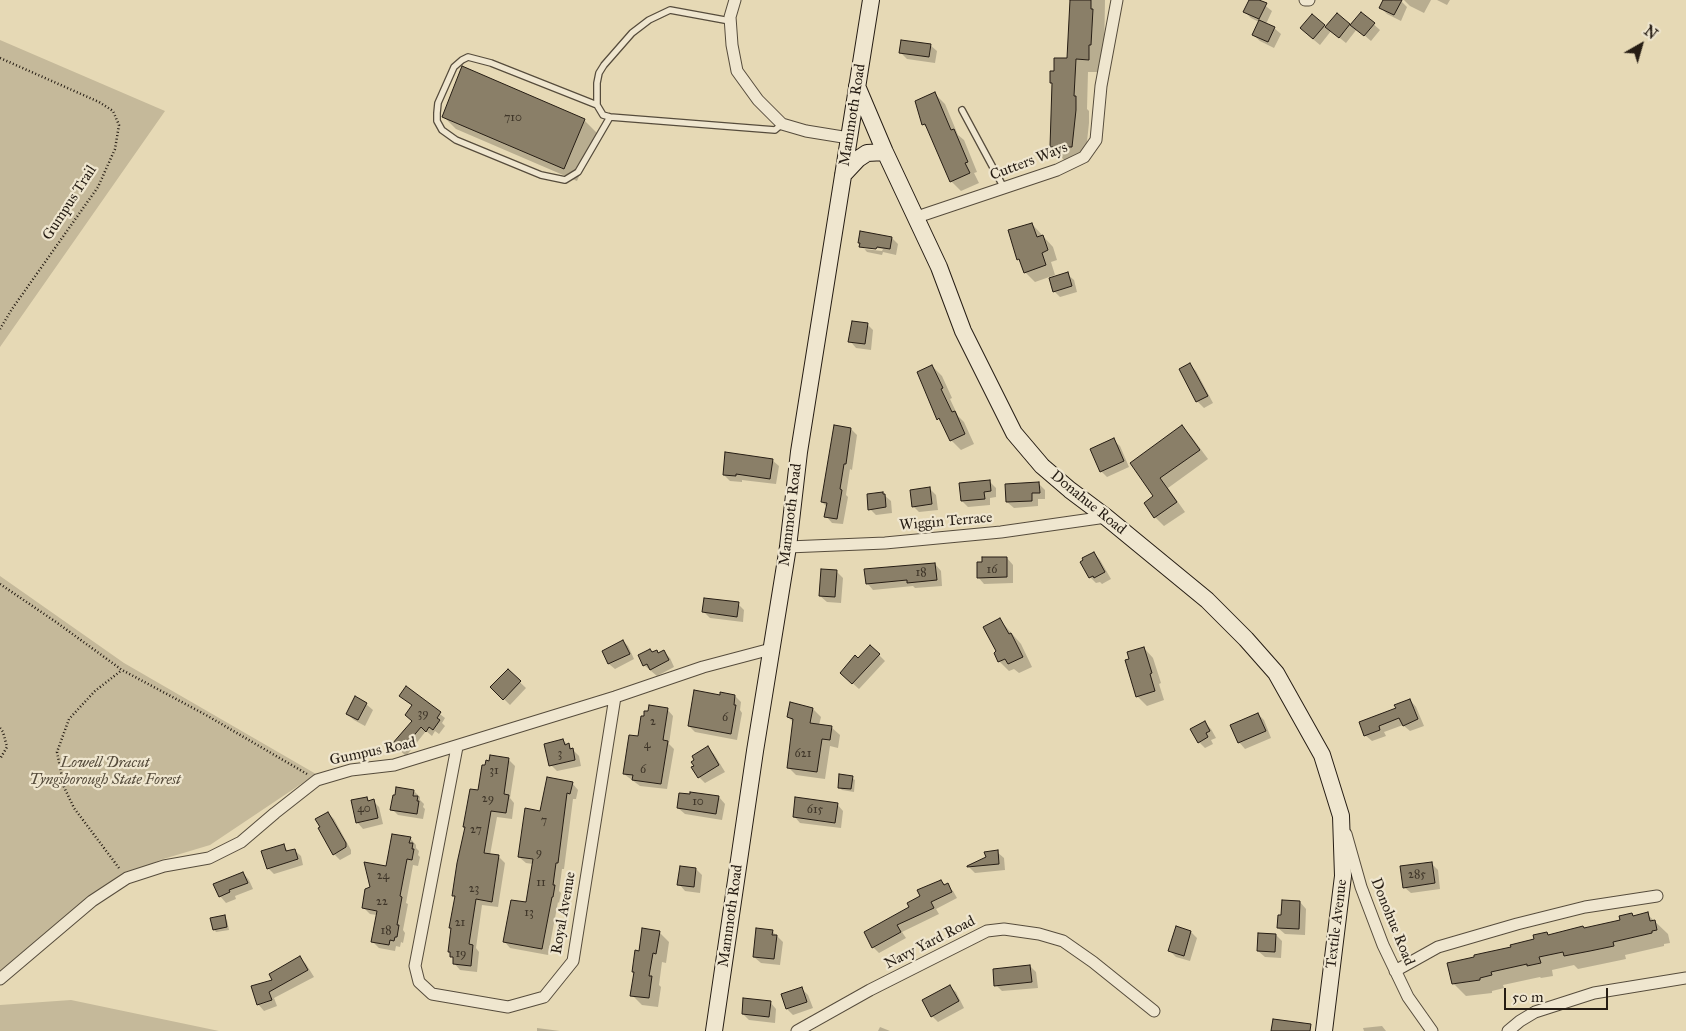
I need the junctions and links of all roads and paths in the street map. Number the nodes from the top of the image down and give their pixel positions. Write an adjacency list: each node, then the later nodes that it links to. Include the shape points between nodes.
1 (734, 0): 4 (street)
2 (871, 0): 6 (main road, Mammoth Road)
3 (1117, 0): 14 (street, Cutters Ways, via 1101,86 1096,140 1084,156 1057,170)
4 (730, 21): 7 (lane, via 670,10 649,20 632,32 599,72); 10 (street, via 737,71 758,100)
5 (0, 58): 16 (path, Gumpus Trail, via 99,102 113,111 119,126 115,150 98,187)
6 (857, 86): 11 (main road, Mammoth Road); 12 (main road, Donahue Road)
7 (597, 105): 9 (lane, via 603,115); 9 (lane, via 468,57 454,67 446,83 438,103 437,122 456,140 541,175 565,180 578,172)
8 (962, 110): 14 (lane)
9 (610, 117): 10 (lane, via 774,130)
10 (782, 124): 11 (street)
11 (849, 138): 13 (main road, Mammoth Road)
12 (885, 152): 13 (main road, via 867,153); 15 (main road, Donahue Road)
13 (843, 175): 18 (main road, Mammoth Road, via 799,452)
14 (1004, 188): 15 (street, Cutters Ways)
15 (917, 217): 17 (main road, Donahue Road, via 963,331 1014,432 1042,466)
16 (0, 330)
17 (1106, 518): 18 (street, Wiggin Terrace, via 904,541); 27 (main road, Donahue Road, via 1207,600 1276,673 1322,755)
18 (788, 547): 20 (main road, Mammoth Road)
19 (0, 584): 21 (path)
20 (772, 649): 22 (street, Gumpus Road, via 703,667); 34 (main road, Mammoth Road)
21 (122, 670): 26 (path); 28 (path, via 69,718 57,752 64,786 74,808)
22 (615, 697): 24 (street, Gumpus Road); 24 (street, Royal Avenue, via 573,961 544,997 508,1007 432,994 419,982 416,966)
23 (0, 728): 25 (path, via 6,747)
24 (457, 747): 28 (street, Gumpus Road, via 394,765 351,770 317,780 241,842 209,858 164,866)
25 (0, 759)
26 (312, 777)
27 (1341, 816): 30 (street, Donohue Road, via 1361,887); 36 (main road, Textile Avenue, via 1343,876)
28 (127, 878): 32 (street, Gumpus Road, via 92,901)
29 (1656, 896): 30 (street, via 1585,907 1517,924 1438,947)
30 (1394, 971): 37 (street, Donohue Road)
31 (1686, 978): 38 (street, via 1594,993 1535,1012)
32 (0, 980)
33 (1154, 1012): 35 (street, Navy Yard Road, via 1062,941 1004,929 987,931)
34 (714, 1031)
35 (797, 1031)
36 (1324, 1031)
37 (1432, 1031)
38 (1508, 1031)

